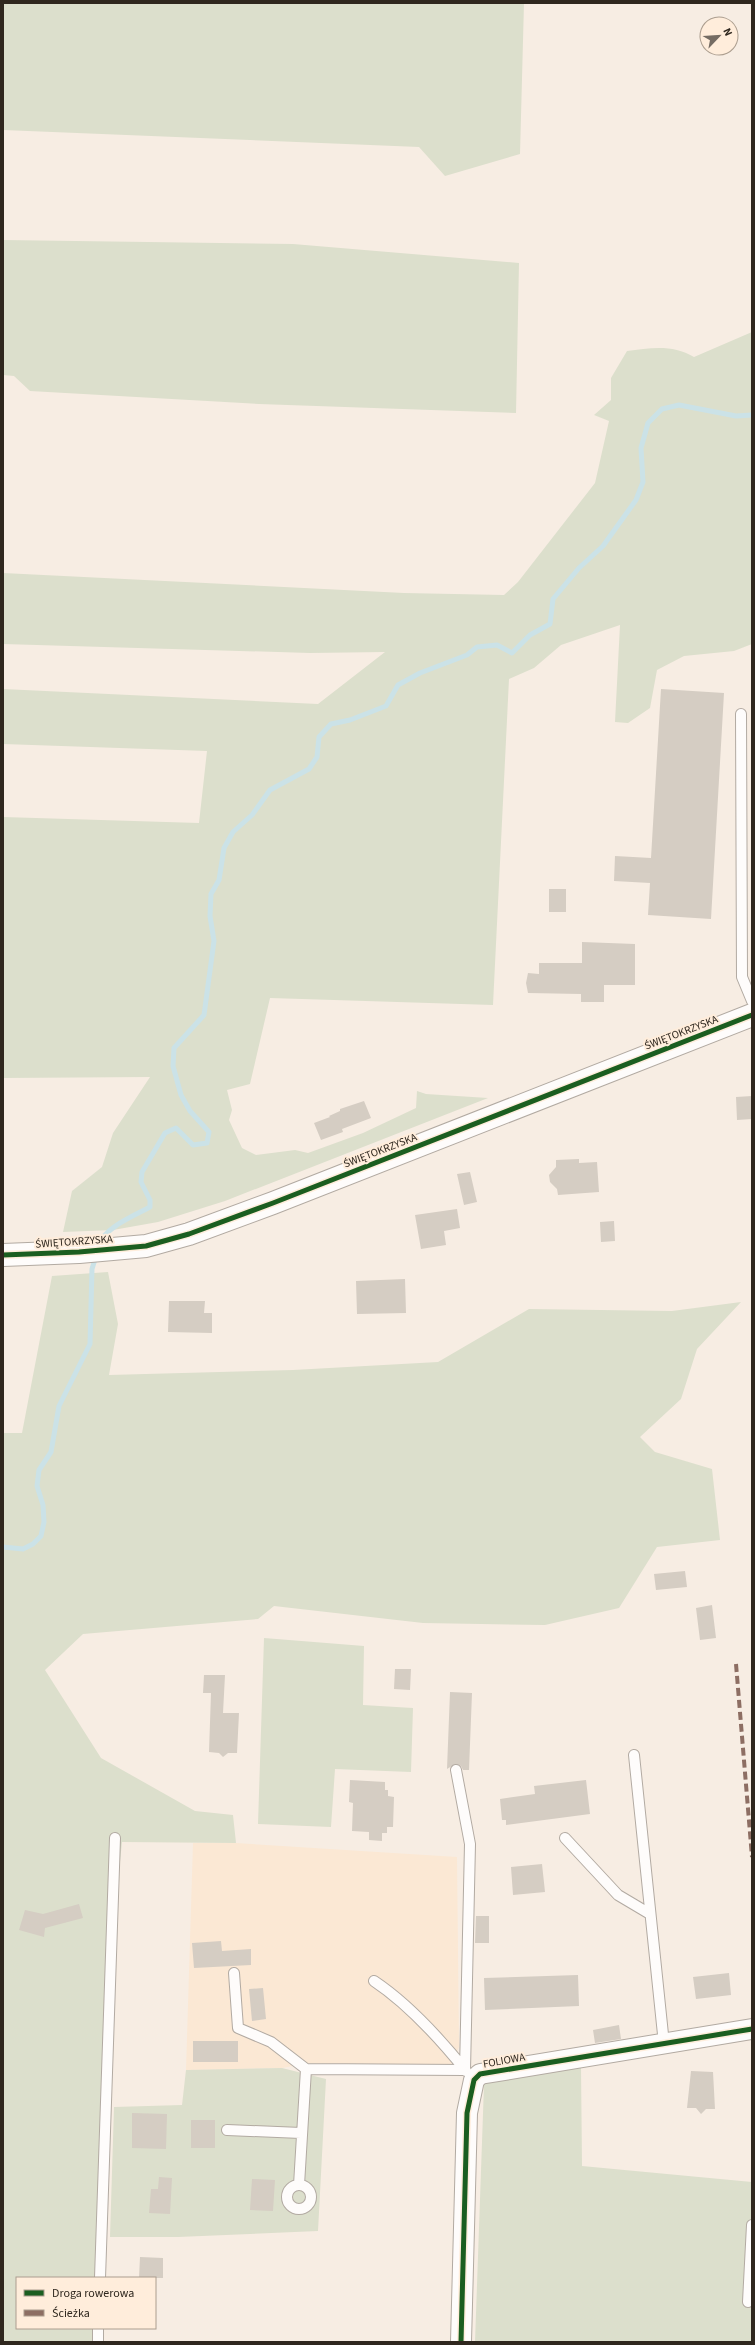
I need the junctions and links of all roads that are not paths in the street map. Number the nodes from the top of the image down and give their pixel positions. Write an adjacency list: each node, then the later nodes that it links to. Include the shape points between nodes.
1 (741, 714): 2 (lane, via 742,977)
2 (752, 1001)
3 (752, 1015): 4 (street, ŚWIĘTOKRZYSKA, via 189,1234 146,1246)
4 (3, 1255)
5 (634, 1755): 9 (lane)
6 (456, 1770): 15 (lane, via 470,1844)
7 (115, 1838): 20 (lane)
8 (565, 1838): 9 (lane, via 618,1895)
9 (650, 1914): 13 (lane)
10 (234, 1973): 14 (lane, via 238,2028 272,2042)
11 (374, 1981): 15 (lane, via 388,1990 411,2012 456,2057)
12 (752, 2029): 13 (street, FOLIOWA)
13 (664, 2044): 15 (street, FOLIOWA)
14 (306, 2069): 15 (lane); 17 (lane)
15 (469, 2075): 24 (street, FOLIOWA)
16 (227, 2130): 17 (lane)
17 (301, 2133): 18 (lane)
18 (299, 2185)
19 (752, 2225): 21 (lane)
20 (100, 2277)
21 (748, 2302)
22 (98, 2329): 23 (lane)
23 (98, 2342)
24 (461, 2342)

